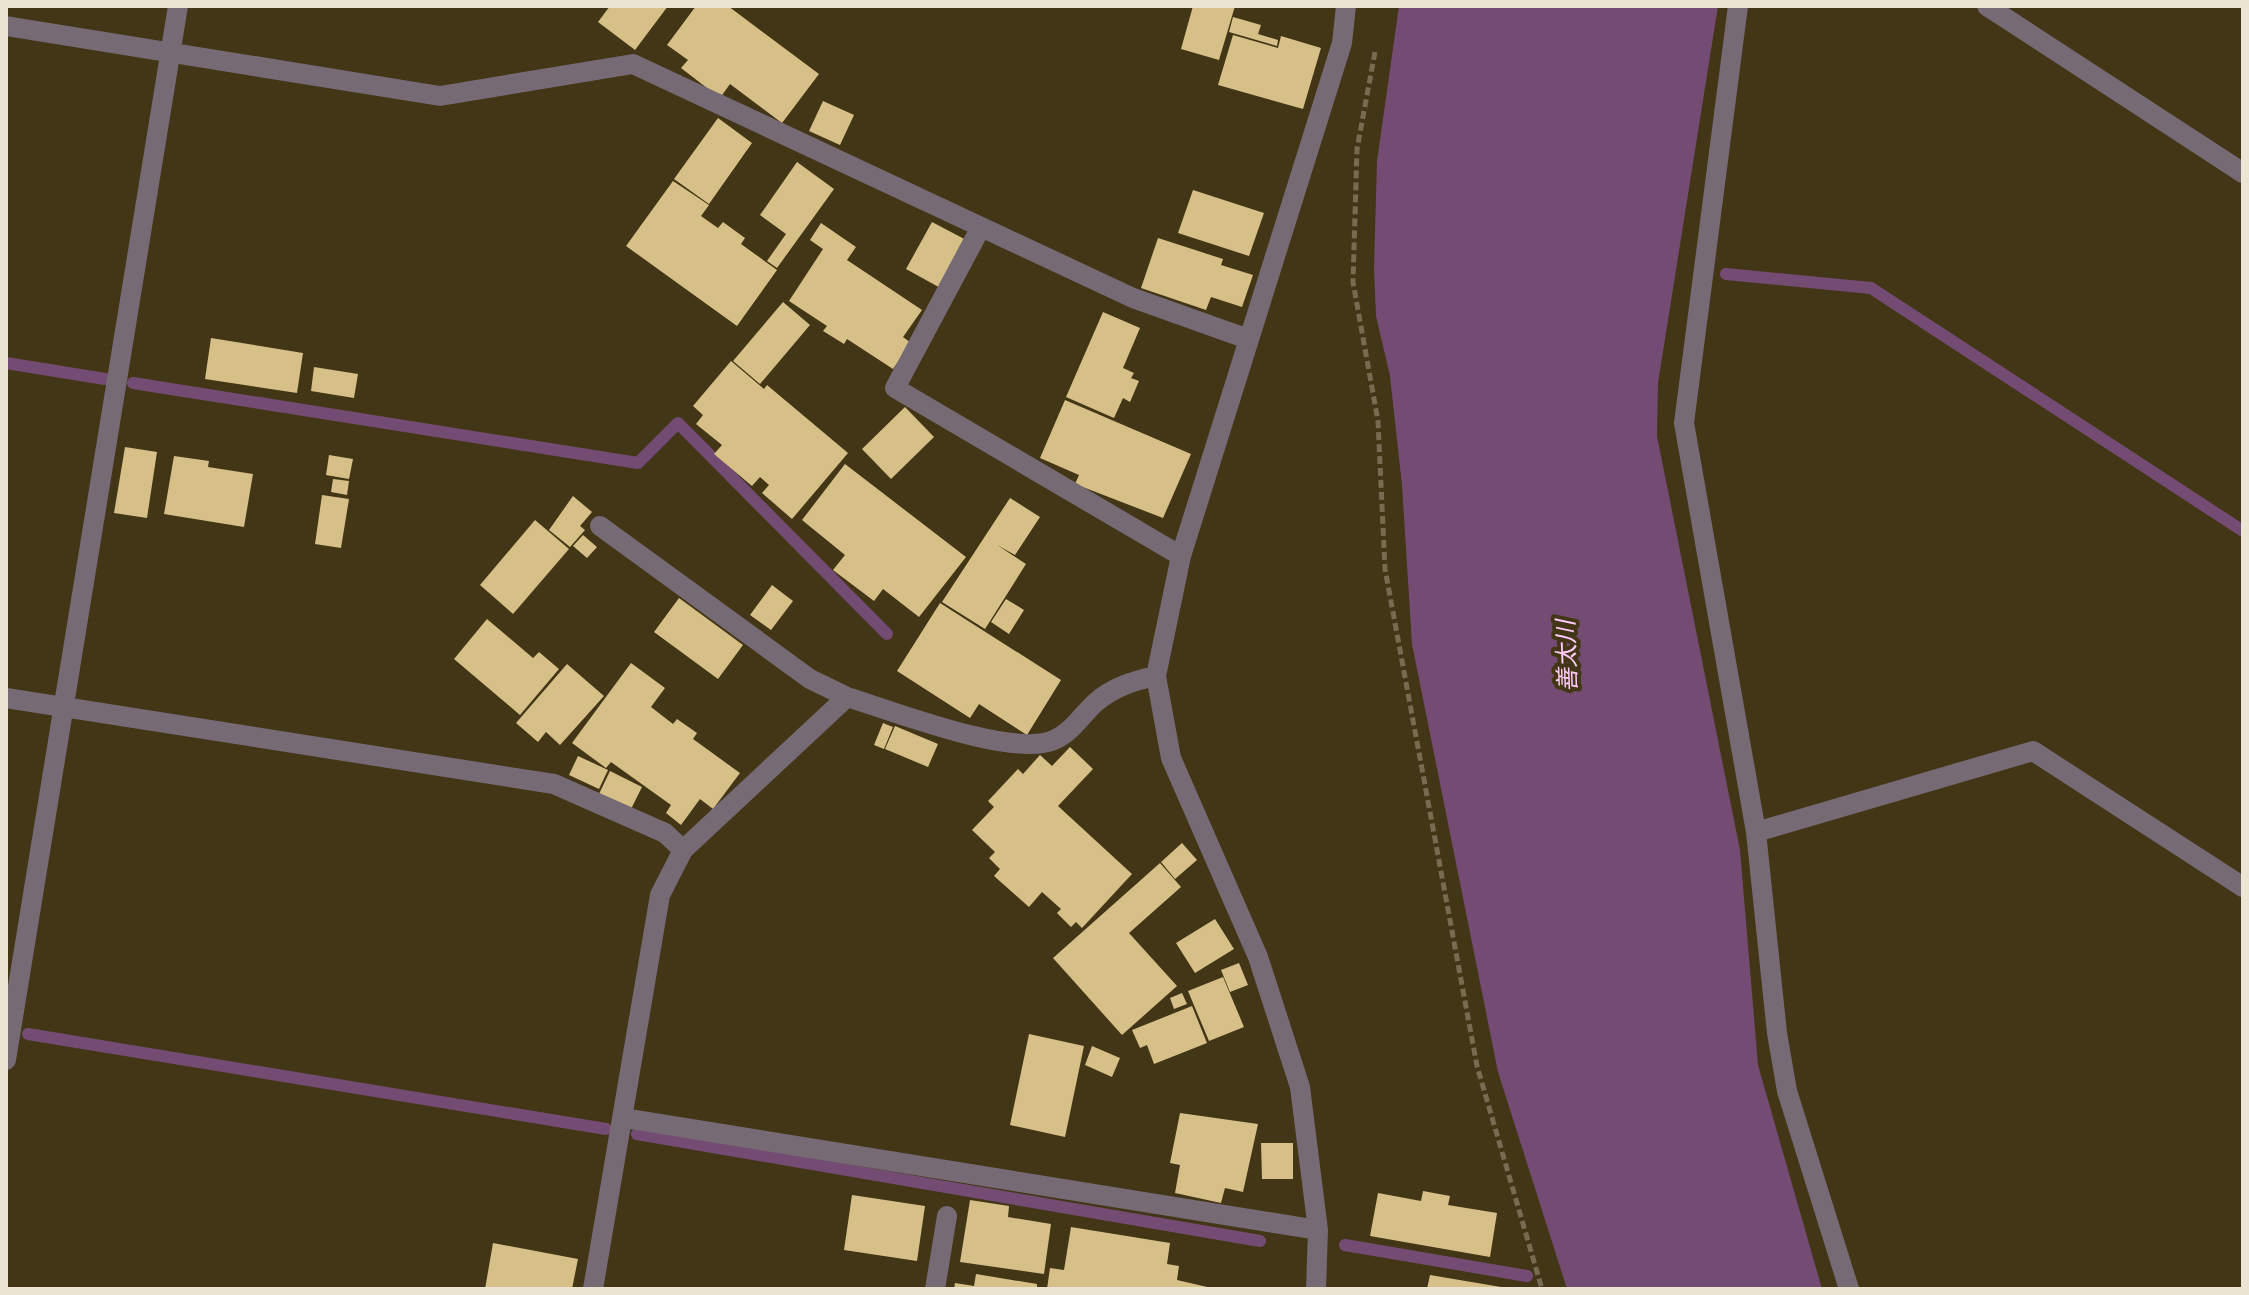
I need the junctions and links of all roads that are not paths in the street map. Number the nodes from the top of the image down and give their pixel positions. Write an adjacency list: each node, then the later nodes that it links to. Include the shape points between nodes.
1 (178, 6): 6 (street)
2 (1346, 6): 9 (street, via 1342,43)
3 (1738, 6): 16 (street, via 1684,423)
4 (1987, 6): 7 (street)
5 (6, 26): 6 (street)
6 (170, 53): 8 (street, via 440,96 633,64); 15 (street)
7 (2243, 173)
8 (981, 227): 9 (street, via 1133,298); 11 (street, via 895,388)
9 (1248, 339): 11 (street)
10 (600, 526): 13 (street, via 810,679)
11 (1181, 556): 12 (street)
12 (1156, 676): 13 (street, via 1127,682 1053,741 1024,746); 22 (street, via 1171,758 1258,957 1300,1087)
13 (847, 697): 17 (street)
14 (6, 698): 15 (street)
15 (63, 707): 17 (street, via 554,784 665,833); 19 (street)
16 (1756, 832): 18 (street, via 2033,751); 26 (street, via 1787,1091)
17 (683, 850): 20 (street, via 660,895)
18 (2243, 887)
19 (6, 1060)
20 (624, 1118): 22 (street); 23 (street)
21 (947, 1216): 24 (street)
22 (1318, 1230): 25 (street)
23 (593, 1289)
24 (935, 1289)
25 (1316, 1289)
26 (1849, 1289)

